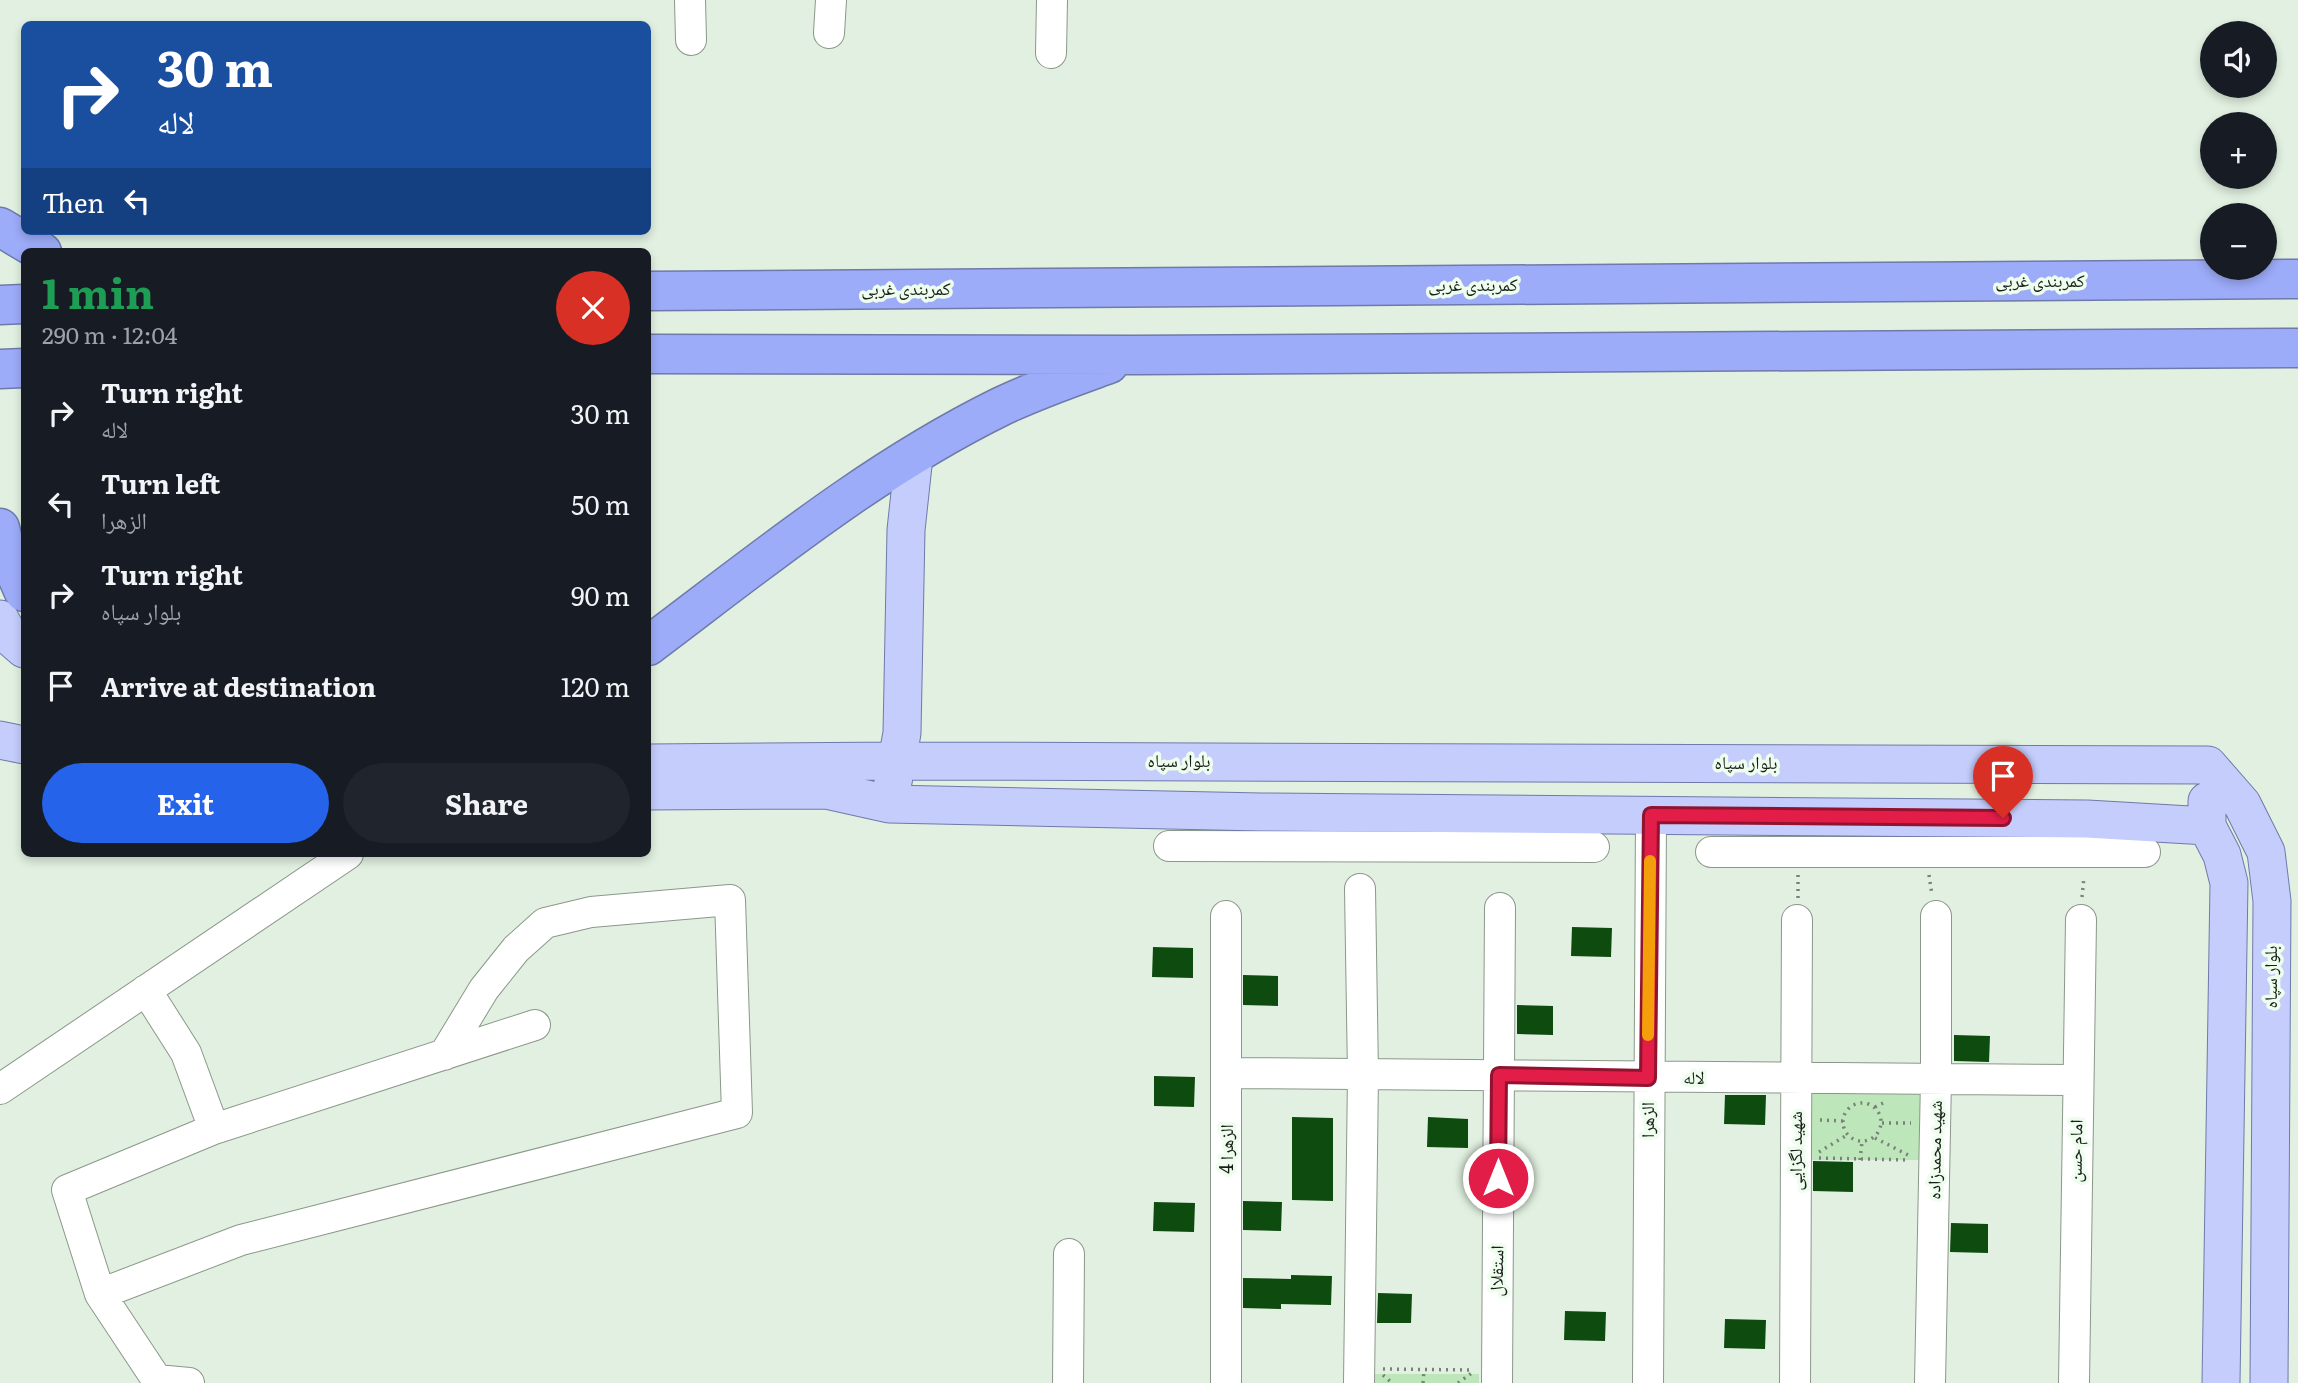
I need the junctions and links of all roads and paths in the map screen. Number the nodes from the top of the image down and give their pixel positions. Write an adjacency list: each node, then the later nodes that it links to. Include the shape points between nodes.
1 (690, 0): 5 (street)
2 (831, 0): 4 (street)
3 (1052, 0): 6 (street)
4 (829, 33)
5 (691, 40)
6 (1051, 53)
7 (0, 227): 8 (highway)
8 (35, 248)
9 (2298, 279): 10 (highway, کمربندی غربی)
10 (651, 291)
11 (21, 304): 12 (highway)
12 (0, 305)
13 (2298, 348): 15 (highway)
14 (651, 354): 15 (highway)
15 (1135, 355): 18 (highway, via 1001,406)
16 (21, 368): 17 (highway)
17 (0, 369)
18 (914, 456): 22 (highway, via 809,524); 26 (main road, via 906,530 902,733)
19 (0, 528): 20 (highway)
20 (21, 585)
21 (0, 619): 23 (main road)
22 (651, 644)
23 (21, 646)
24 (0, 740): 25 (main road)
25 (21, 744)
26 (897, 761): 27 (main road, بلوار سپاه); 28 (main road, بلوار سپاه); 30 (main road)
27 (651, 764)
28 (2208, 765): 32 (main road); 81 (main road, بلوار سپاه, via 2242,804 2266,852 2272,901)
29 (651, 791): 30 (main road, via 826,790)
30 (889, 804): 33 (main road)
31 (1651, 815): 33 (main road); 34 (main road); 52 (street, الزهرا)
32 (2207, 826): 34 (main road, via 2087,819); 70 (main road, via 2222,855 2229,883)
33 (1426, 830): 35 (street); 36 (street)
34 (1927, 834): 37 (street); 38 (street); 43 (path)
35 (1169, 846)
36 (1594, 847)
37 (1711, 852)
38 (2145, 852)
39 (344, 857): 46 (street)
40 (1360, 889): 50 (street)
41 (1500, 908): 51 (street, استقلال)
42 (1226, 916): 49 (street, الزهرا 4)
43 (1936, 916): 54 (street, شهید محمدزاده)
44 (1797, 920): 53 (street, شهید لگزایی)
45 (2081, 920): 55 (street, امام حسن)
46 (146, 990): 56 (street); 61 (street, via 186,1054)
47 (535, 1026): 48 (street)
48 (444, 1055): 61 (street); 67 (street, via 484,989 516,949 545,923 591,912 730,900 737,1113 241,1240)
49 (1228, 1073): 50 (street, لاله); 73 (street, الزهرا 4)
50 (1363, 1075): 51 (street, لاله); 69 (street)
51 (1499, 1075): 52 (street, لاله); 76 (street, استقلال)
52 (1648, 1078): 53 (street, لاله); 77 (street, الزهرا)
53 (1796, 1078): 54 (street, لاله); 78 (street, شهید لگزایی)
54 (1936, 1079): 55 (street, لاله); 79 (street, شهید محمدزاده)
55 (2077, 1080): 80 (street, امام حسن)
56 (0, 1089)
57 (1811, 1119): 58 (path)
58 (1843, 1121): 59 (path, via 1848,1108 1861,1102 1875,1107); 62 (path)
59 (1882, 1123): 60 (path); 63 (path)
60 (1918, 1123)
61 (214, 1129): 67 (street, via 67,1190)
62 (1847, 1135): 64 (path); 65 (path, via 1809,1158)
63 (1875, 1138): 64 (path); 65 (path, via 1917,1160)
64 (1862, 1142): 65 (path)
65 (1860, 1160)
66 (1069, 1254): 72 (street)
67 (100, 1294): 71 (street, via 157,1380)
68 (1424, 1370): 69 (path); 74 (path); 75 (path, via 1476,1370)
69 (1359, 1371)
70 (2220, 1382)
71 (189, 1383)
72 (1068, 1383)
73 (1226, 1383)
74 (1423, 1383)
75 (1458, 1383)
76 (1497, 1383)
77 (1648, 1383)
78 (1795, 1383)
79 (1930, 1383)
80 (2074, 1383)
81 (2269, 1383)

